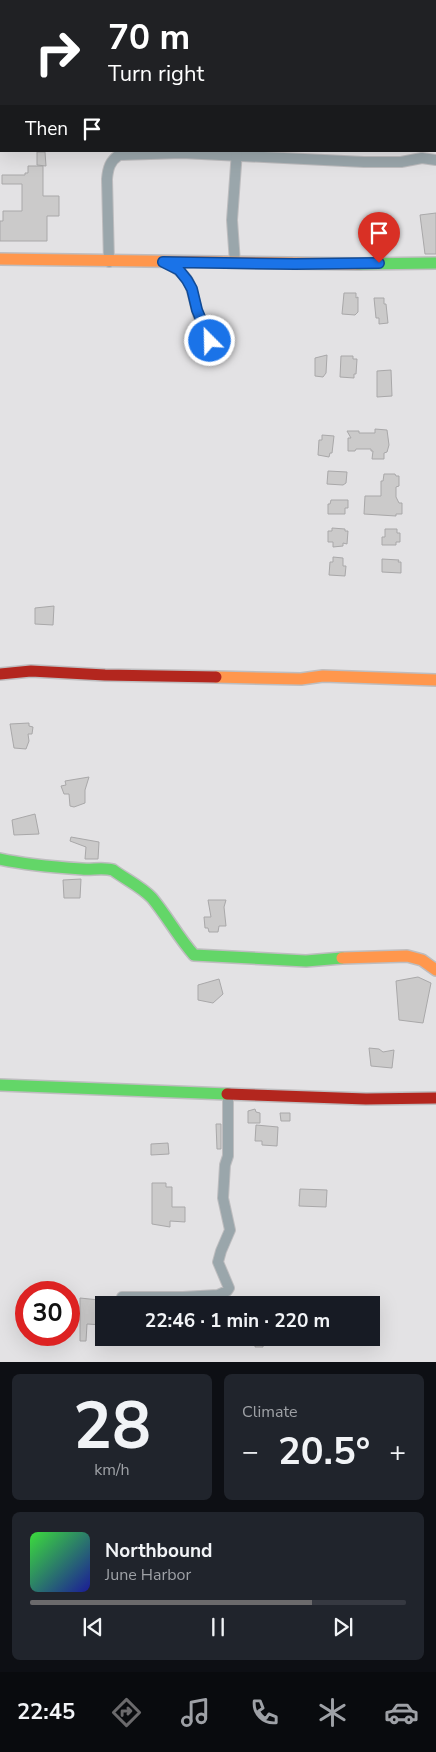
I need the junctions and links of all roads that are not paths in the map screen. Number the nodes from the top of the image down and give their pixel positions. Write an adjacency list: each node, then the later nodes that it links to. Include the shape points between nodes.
1 (237, 153): 2 (street, via 314,161); 4 (street, via 131,153 113,159 107,179); 6 (street, via 232,220)
2 (436, 160)
3 (0, 259): 4 (street)
4 (109, 262): 5 (street)
5 (163, 262): 6 (street); 8 (street, via 179,270 187,280)
6 (235, 263): 7 (street)
7 (436, 263)
8 (210, 341)
9 (0, 674): 10 (street, via 31,671)
10 (436, 680)
11 (0, 858): 12 (street, via 47,867 113,870 150,896 194,955 306,961 407,956)
12 (422, 960): 13 (street); 14 (street)
13 (436, 970)
14 (435, 979)
15 (0, 1085): 16 (street)
16 (228, 1093): 17 (street, via 366,1099); 18 (street, via 228,1156 222,1198 230,1230 218,1262 229,1288 218,1295)
17 (436, 1098)
18 (204, 1296)

